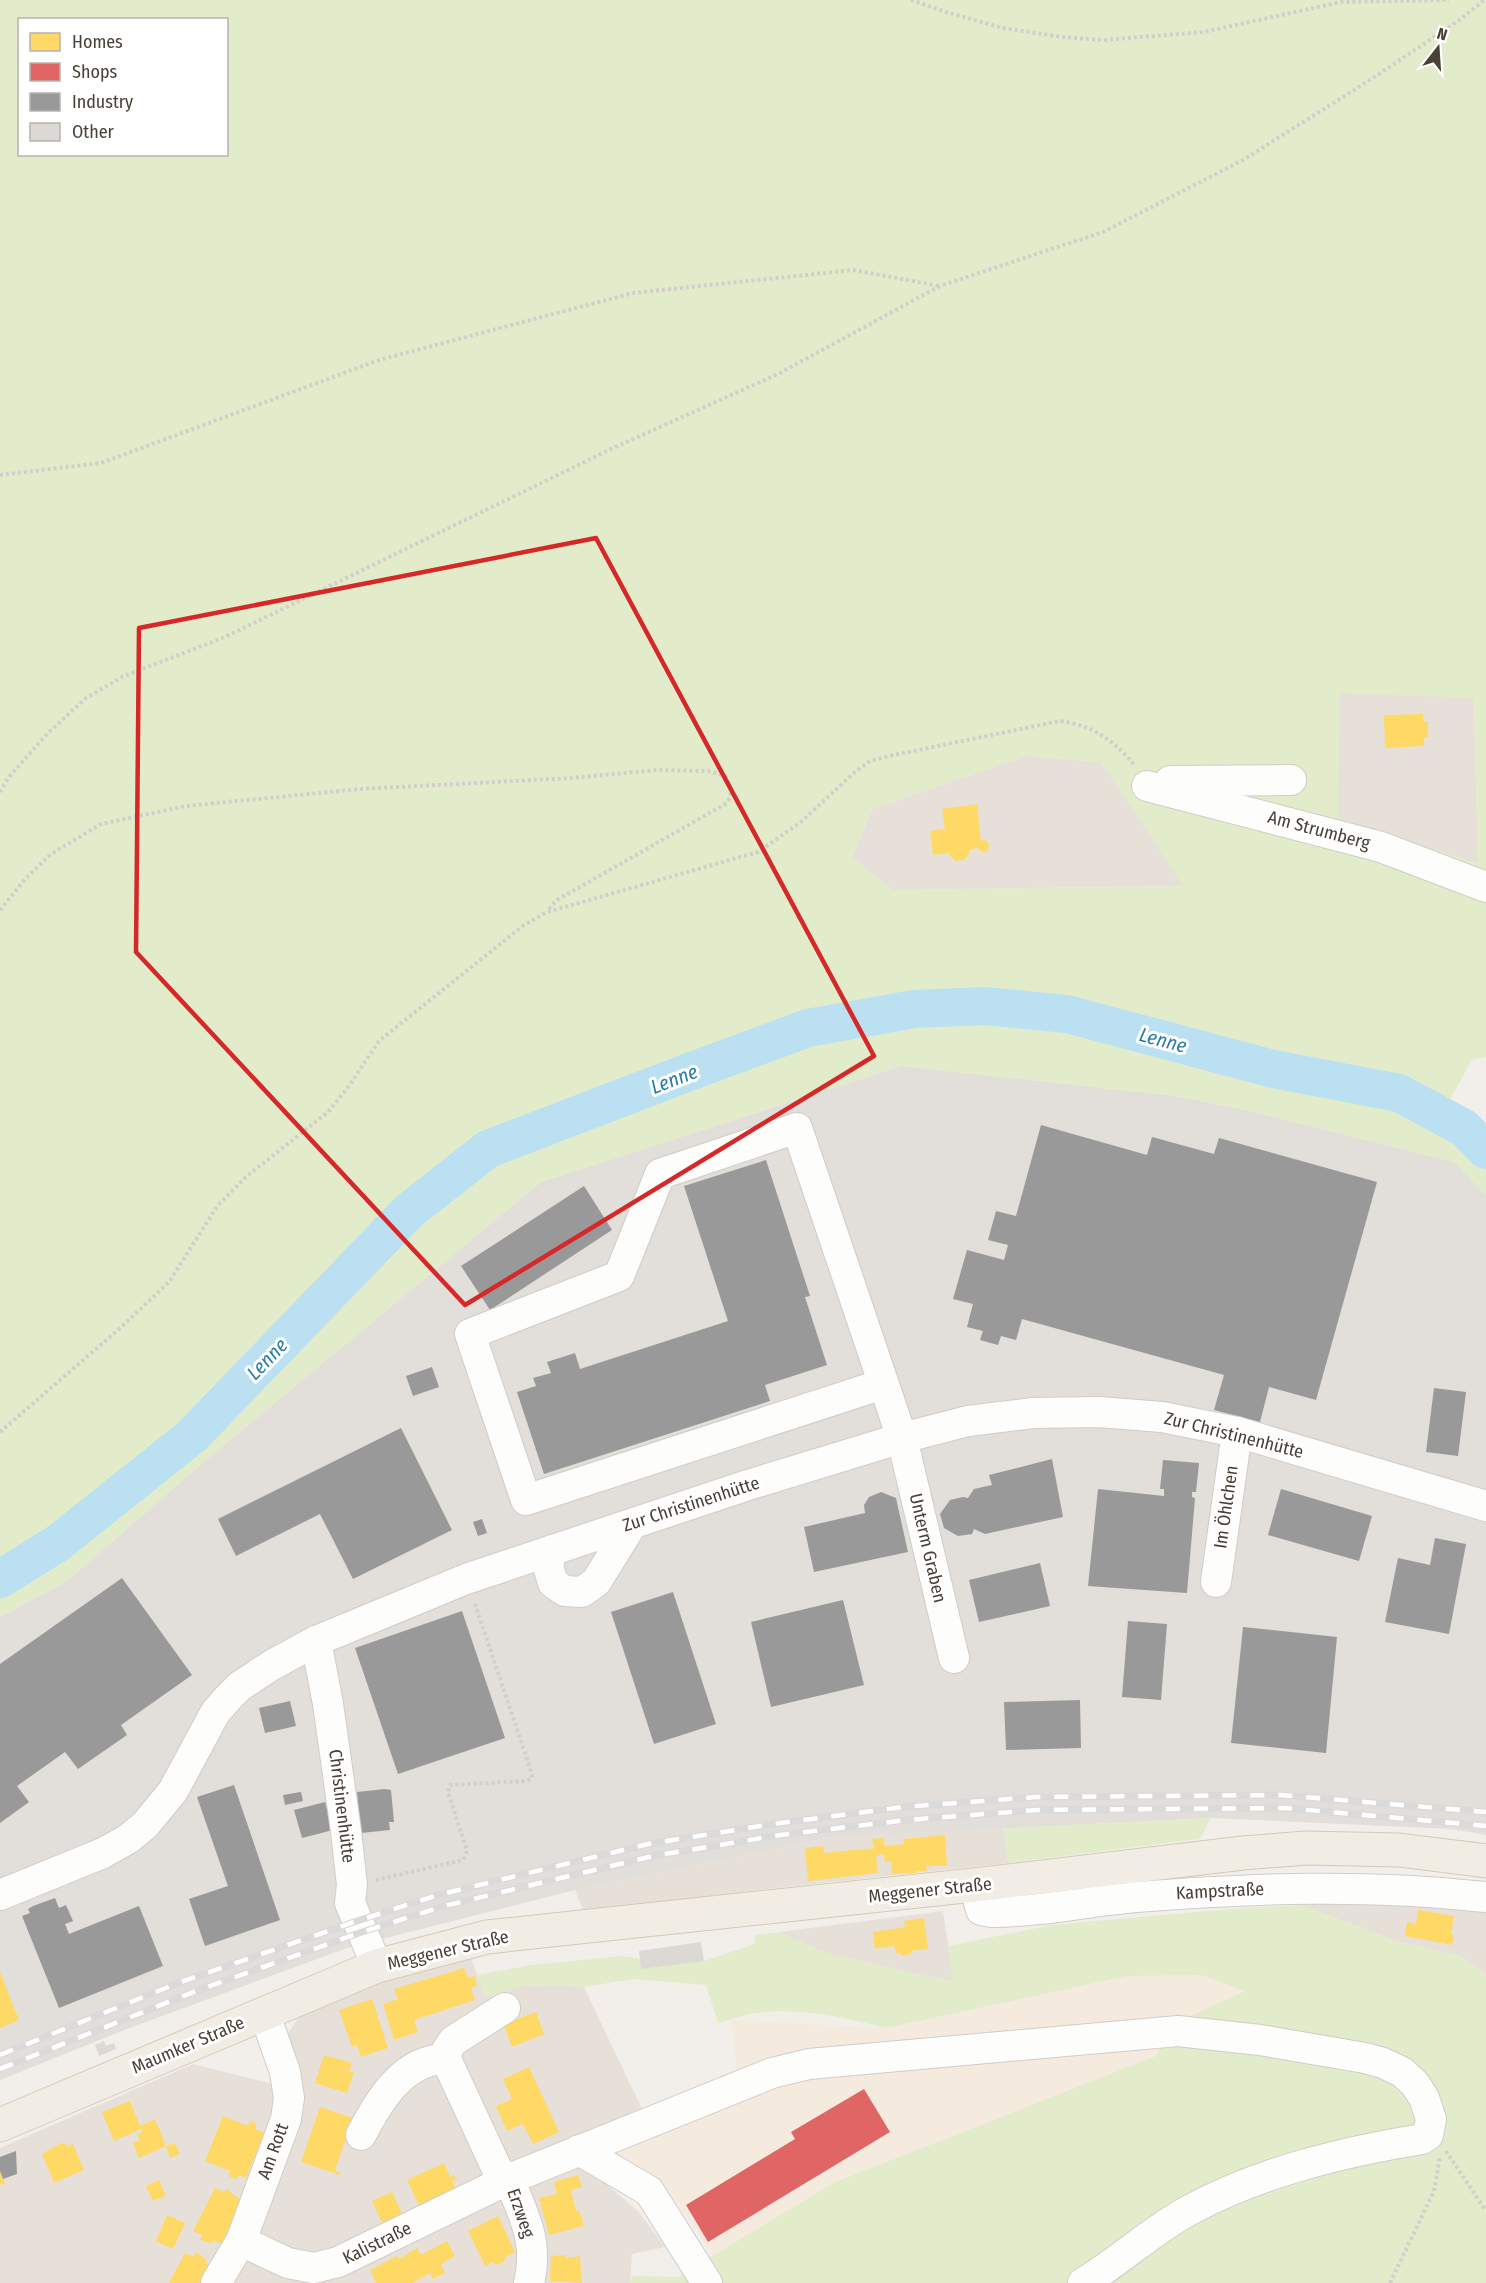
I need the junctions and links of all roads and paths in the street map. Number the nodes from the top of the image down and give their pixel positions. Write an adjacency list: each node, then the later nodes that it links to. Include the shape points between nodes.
1 (911, 0): 2 (path, via 1003,28 1103,40 1204,32 1341,2)
2 (1449, 0)
3 (1484, 0): 4 (path, via 1373,78 1233,165 1103,232)
4 (940, 286): 5 (path, via 852,270 633,293 379,360 101,463); 8 (path, via 778,374 600,454 225,638 122,677 86,698 48,733)
5 (0, 475)
6 (1291, 780): 7 (street, via 1164,781)
7 (1147, 786): 9 (street, Am Strumberg, via 1381,847); 11 (path, via 1123,751 1108,738 1086,726 1060,721 889,756 870,761 802,821 758,852)
8 (0, 792)
9 (1486, 887)
10 (0, 910): 11 (path, via 51,854 101,824 186,806 360,789 657,770 708,771 725,776 732,789 727,803 557,900)
11 (547, 912): 13 (path, via 524,925 379,1041 328,1112 247,1176 218,1205 169,1282)
12 (883, 1384): 12 (street, Unterm Graben, via 797,1128 660,1174 619,1276 470,1334 526,1500); 15 (street, Unterm Graben)
13 (0, 1432)
14 (1237, 1432): 15 (street, Zur Christinenhütte, via 1162,1417 1099,1412 1033,1413 969,1421); 16 (street, Zur Christinenhütte); 20 (street, Im Öhlchen)
15 (902, 1438): 17 (street, Zur Christinenhütte); 22 (street, Unterm Graben)
16 (1486, 1506)
17 (632, 1524): 18 (street, Zur Christinenhütte); 18 (street, via 596,1582 582,1592 565,1591 552,1583 548,1566)
18 (552, 1550): 19 (street, Zur Christinenhütte)
19 (466, 1578): 21 (street, Zur Christinenhütte); 24 (path, via 532,1778 450,1785 448,1791 467,1851 464,1860)
20 (1216, 1582)
21 (316, 1641): 24 (street, Christinenhütte, via 334,1742); 26 (street, Zur Christinenhütte, via 248,1681 227,1699 215,1713 173,1791 146,1825 103,1853)
22 (954, 1658)
23 (1486, 1861): 25 (main road, Meggener Straße, via 1399,1850 1306,1848 1161,1861)
24 (352, 1885): 28 (street, Christinenhütte, via 350,1903)
25 (975, 1886): 27 (street, Kampstraße, via 981,1910 992,1912 1120,1898 1276,1888 1390,1889); 28 (main road, Meggener Straße, via 487,1937)
26 (0, 1895)
27 (1486, 1897)
28 (377, 1966): 30 (main road, Maumker Straße)
29 (505, 2008): 31 (street, via 453,2041)
30 (264, 2012): 32 (main road, Maumker Straße); 37 (street, Am Rott, via 285,2072 289,2098 286,2119)
31 (446, 2059): 33 (street, via 411,2070 396,2082 380,2100); 35 (street, Erzweg)
32 (0, 2125)
33 (362, 2134)
34 (579, 2150): 35 (street, Kalistraße); 40 (street, via 649,2191); 41 (street, Kalistraße, via 772,2073 808,2064 1178,2031 1365,2058 1402,2072 1424,2098 1431,2119 1428,2135 1422,2139 1329,2159 1231,2190 1187,2211)
35 (506, 2180): 37 (street, Kalistraße, via 338,2262 314,2268 288,2263); 39 (street, Erzweg, via 532,2239)
36 (1486, 2211): 42 (path, via 1442,2146 1434,2191)
37 (241, 2241): 38 (street, Am Rott)
38 (216, 2283)
39 (529, 2283)
40 (707, 2283)
41 (1083, 2283)
42 (1389, 2283)

